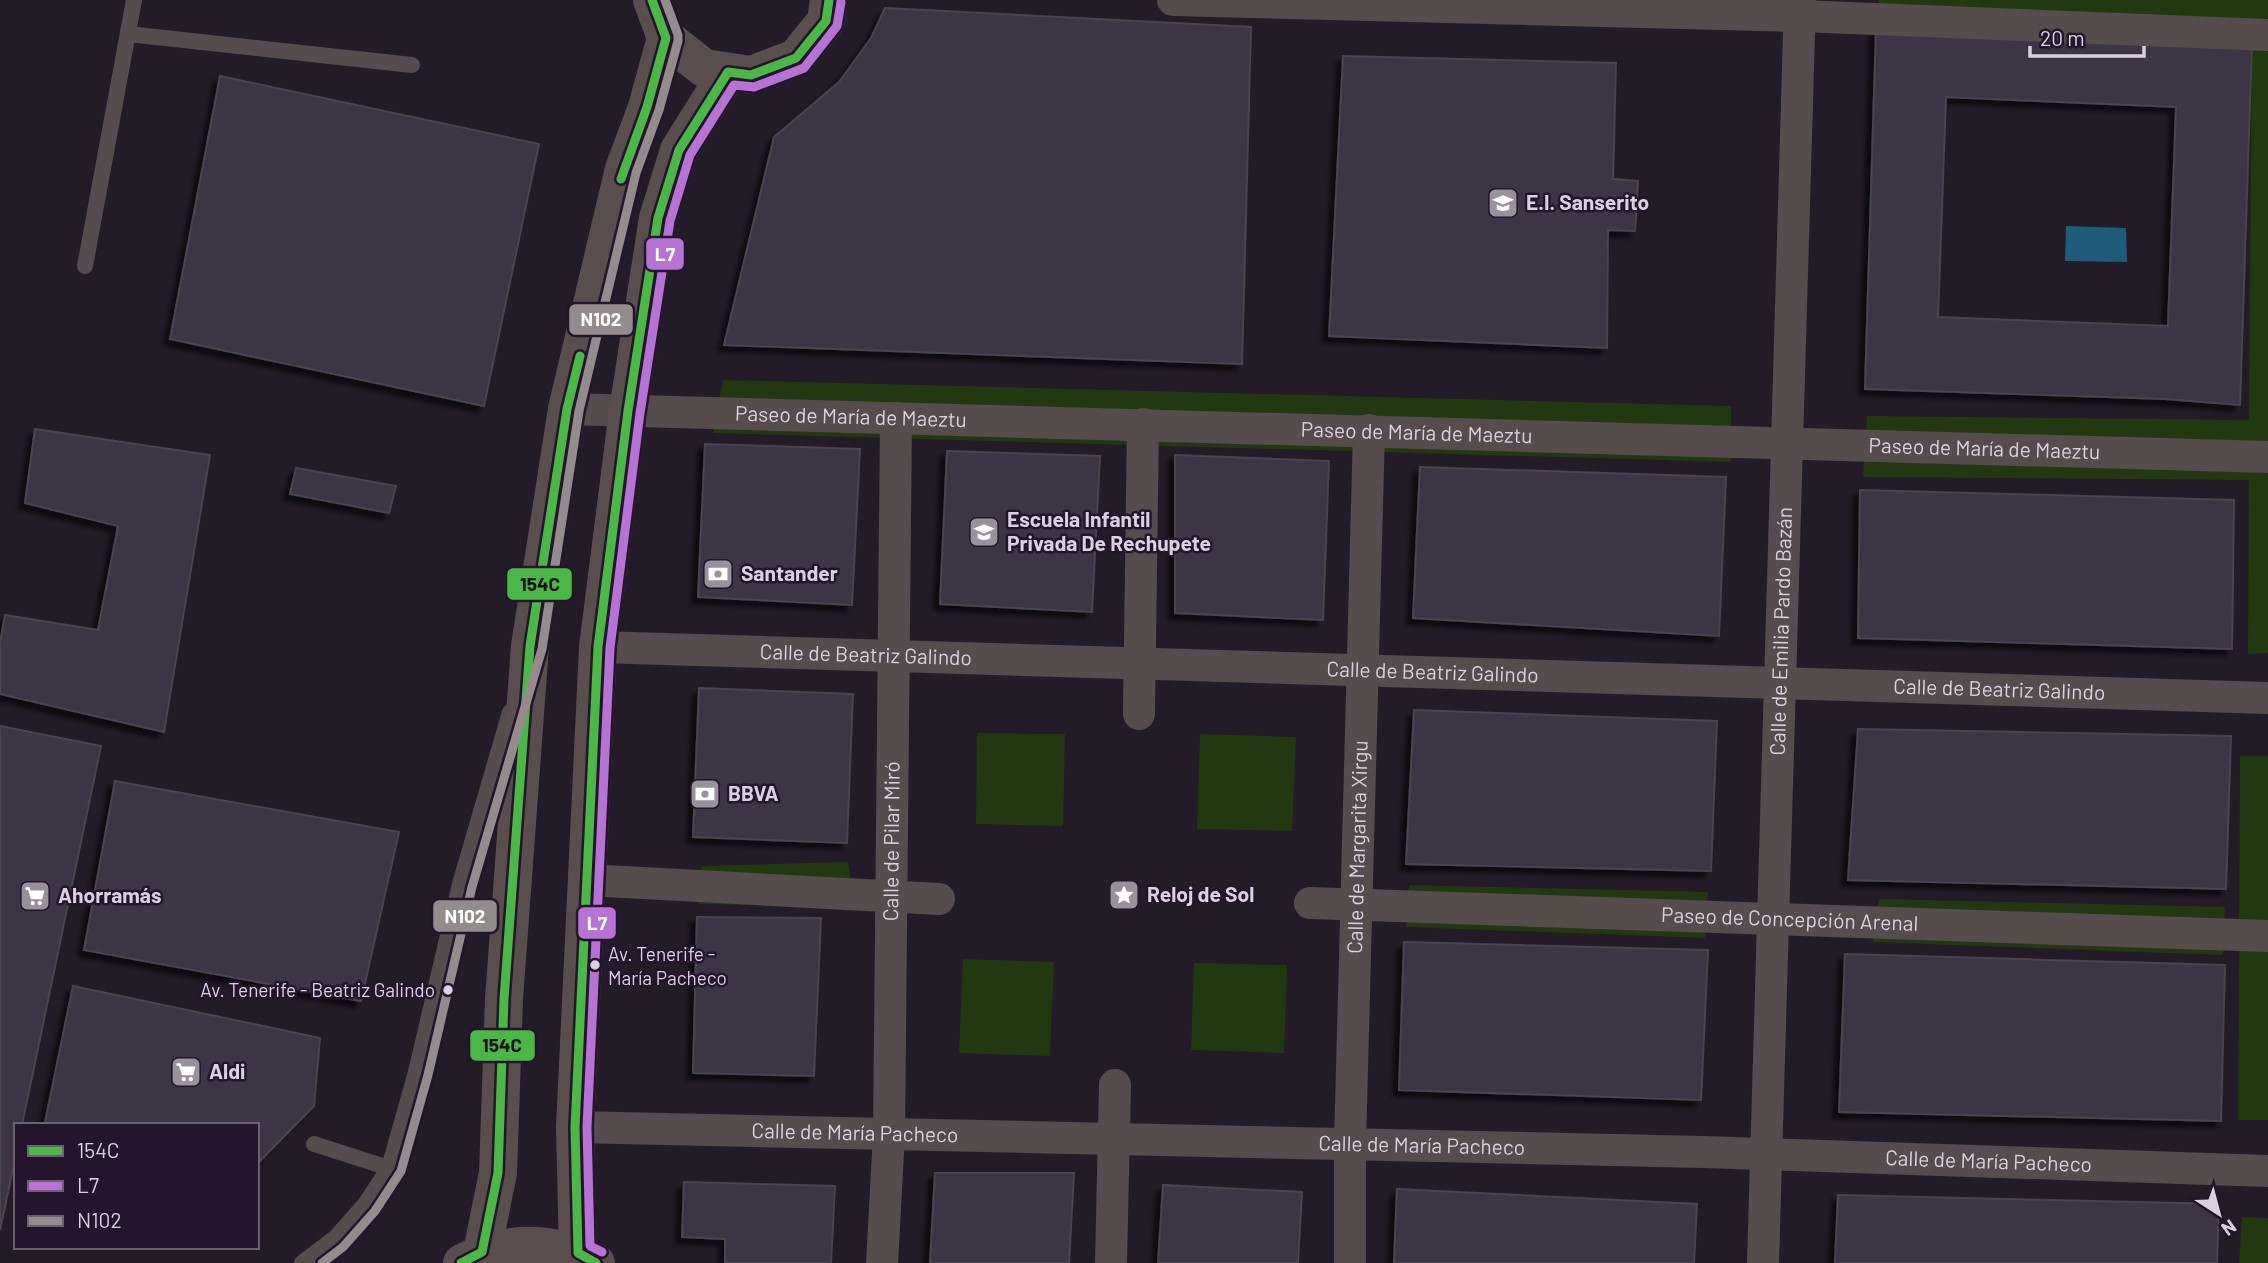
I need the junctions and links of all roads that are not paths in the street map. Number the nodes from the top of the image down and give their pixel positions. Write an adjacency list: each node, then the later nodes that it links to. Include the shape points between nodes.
1 (134, 0): 6 (lane)
2 (652, 0): 8 (main road)
3 (829, 0): 10 (main road, via 826,21 796,58 751,75)
4 (1173, 0): 5 (street)
5 (1800, 8): 7 (street); 17 (street, Calle de Emilia Pardo Bazán)
6 (128, 34): 9 (lane); 11 (lane)
7 (2268, 35)
8 (666, 38): 10 (main road, via 704,68); 12 (main road, via 624,169)
9 (412, 65)
10 (728, 72): 13 (main road, via 680,150 658,218)
11 (85, 266)
12 (567, 409): 13 (street, Paseo de María de Maeztu); 19 (main road)
13 (628, 411): 14 (street, Paseo de María de Maeztu); 20 (main road)
14 (896, 418): 15 (street, Paseo de María de Maeztu); 21 (street, Calle de Pilar Miró)
15 (1143, 424): 16 (street, Paseo de María de Maeztu); 22 (street)
16 (1369, 430): 17 (street, Paseo de María de Maeztu); 23 (street, Calle de Margarita Xirgu)
17 (1789, 442): 18 (street, Paseo de María de Maeztu); 24 (street, Calle de Emilia Pardo Bazán)
18 (2268, 457)
19 (530, 646): 41 (lane, via 460,884); 43 (main road, via 504,999 498,1173)
20 (598, 647): 21 (street, Calle de Beatriz Galindo); 27 (main road)
21 (894, 655): 22 (street, Calle de Beatriz Galindo); 28 (street, Calle de Pilar Miró)
22 (1140, 662): 23 (street, Calle de Beatriz Galindo); 26 (street)
23 (1362, 669): 24 (street, Calle de Beatriz Galindo); 31 (street, Calle de Margarita Xirgu)
24 (1780, 685): 25 (street, Calle de Beatriz Galindo); 32 (street, Calle de Emilia Pardo Bazán)
25 (2268, 698)
26 (1139, 714)
27 (587, 880): 28 (street); 35 (main road)
28 (890, 896): 29 (street); 36 (street, Calle de Pilar Miró)
29 (939, 899)
30 (1310, 903): 31 (street, Paseo de Concepción Arenal)
31 (1357, 905): 32 (street, Paseo de Concepción Arenal); 39 (street, Calle de Margarita Xirgu)
32 (1774, 919): 33 (street, Paseo de Concepción Arenal); 40 (street, Calle de Emilia Pardo Bazán)
33 (2268, 936)
34 (1115, 1085): 37 (street)
35 (575, 1127): 36 (street, Calle de María Pacheco); 44 (main road)
36 (889, 1135): 37 (street, Calle de María Pacheco); 46 (street, Calle de Pilar Miró)
37 (1114, 1139): 39 (street, Calle de María Pacheco); 47 (street)
38 (314, 1144): 41 (lane)
39 (1350, 1144): 40 (street, Calle de María Pacheco); 48 (street, Calle de Margarita Xirgu)
40 (1765, 1154): 42 (street, Calle de María Pacheco); 49 (street, Calle de Emilia Pardo Bazán)
41 (389, 1168): 45 (lane, via 335,1238)
42 (2268, 1171)
43 (472, 1257): 44 (main road, via 530,1244)
44 (587, 1258)
45 (302, 1263)
46 (882, 1263)
47 (1111, 1263)
48 (1350, 1263)
49 (1763, 1263)

